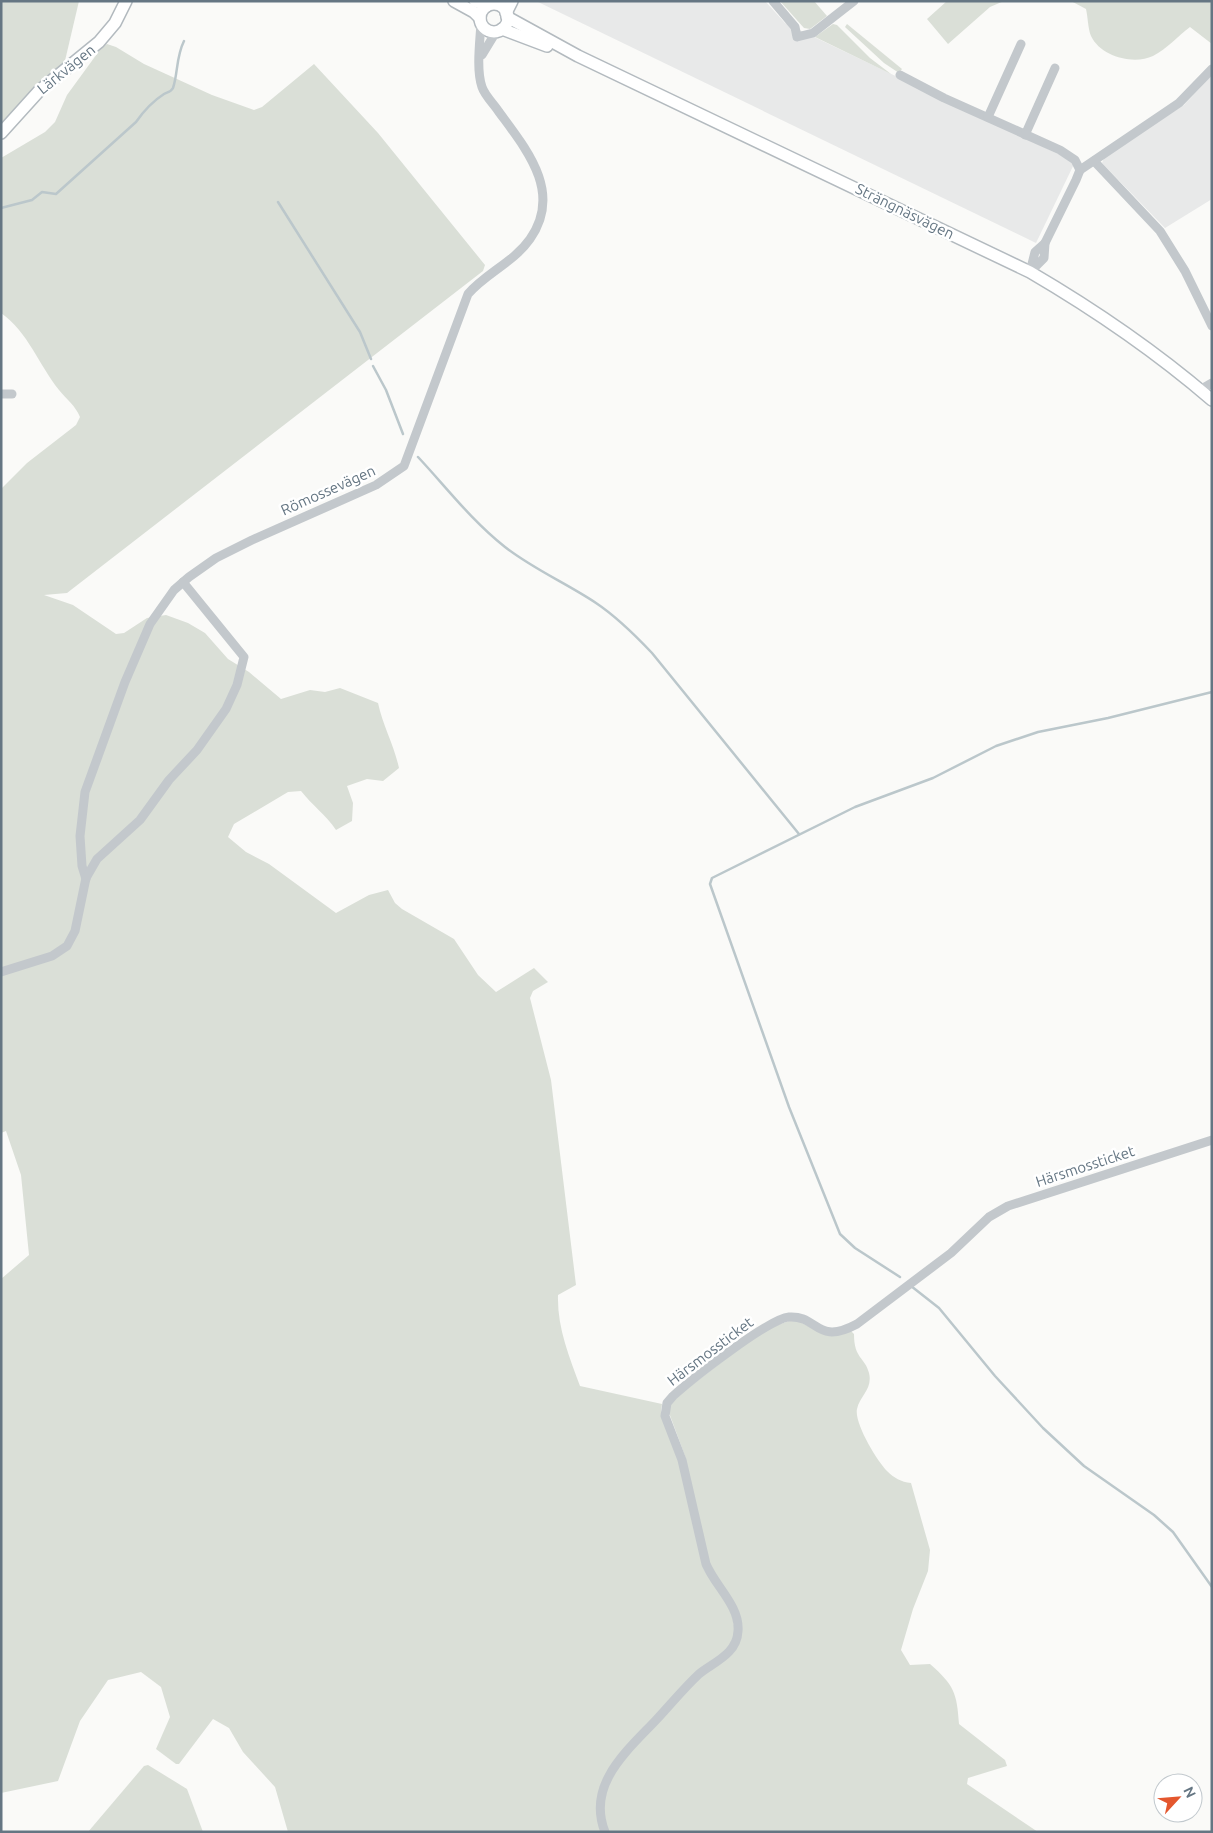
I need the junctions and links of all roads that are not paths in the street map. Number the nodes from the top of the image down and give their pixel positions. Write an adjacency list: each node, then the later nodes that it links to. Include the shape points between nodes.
1 (126, 1): 18 (main road, Lärkvägen, via 100,42 39,91)
2 (454, 1): 9 (main road, via 474,12)
3 (475, 1): 7 (main road)
4 (512, 1): 8 (main road)
5 (773, 1): 6 (street, via 795,27 797,37 813,34)
6 (854, 1)
7 (492, 4): 8 (main road, via 502,7); 9 (main road, via 482,10)
8 (507, 15): 10 (main road); 12 (main road, Strängnäsvägen)
9 (480, 20): 10 (main road, via 488,31); 13 (street, Römossevägen)
10 (499, 30): 12 (main road, Strängnäsvägen); 13 (street, via 484,48)
11 (1021, 44): 17 (street)
12 (578, 56): 22 (main road, Strängnäsvägen)
13 (480, 59): 29 (street, Römossevägen, via 482,88 525,147 539,174 540,218 524,247 476,284 468,294 404,466 376,485 233,549)
14 (1055, 68): 19 (street)
15 (1212, 69): 20 (street, via 1179,103)
16 (900, 75): 17 (street)
17 (988, 117): 19 (street)
18 (1, 133)
19 (1025, 135): 21 (street, via 1068,154)
20 (1094, 161): 21 (street); 23 (street, via 1160,231 1185,271)
21 (1080, 170): 22 (street, via 1045,242 1044,258)
22 (1030, 272): 25 (main road, Strängnäsvägen, via 1098,312)
23 (1212, 326)
24 (1212, 383): 25 (street)
25 (1200, 390): 28 (main road, Strängnäsvägen)
26 (1, 394): 27 (street)
27 (12, 394)
28 (1212, 400)
29 (183, 582): 30 (street, Römossevägen, via 164,604 139,646 85,792 80,836); 30 (street, via 244,657 237,685 226,709 197,750 169,780 140,820 102,851)
30 (86, 879): 31 (street, via 75,931 67,946 52,956)
31 (1, 972)
32 (1212, 1140): 33 (street, Härsmossticket, via 1008,1206 989,1217 951,1253 857,1324 844,1330 824,1332 800,1318 777,1321 673,1396 667,1403 665,1416 682,1460 706,1564 711,1577 735,1611 739,1631 726,1654 693,1680 613,1769 600,1804)
33 (605, 1832)

